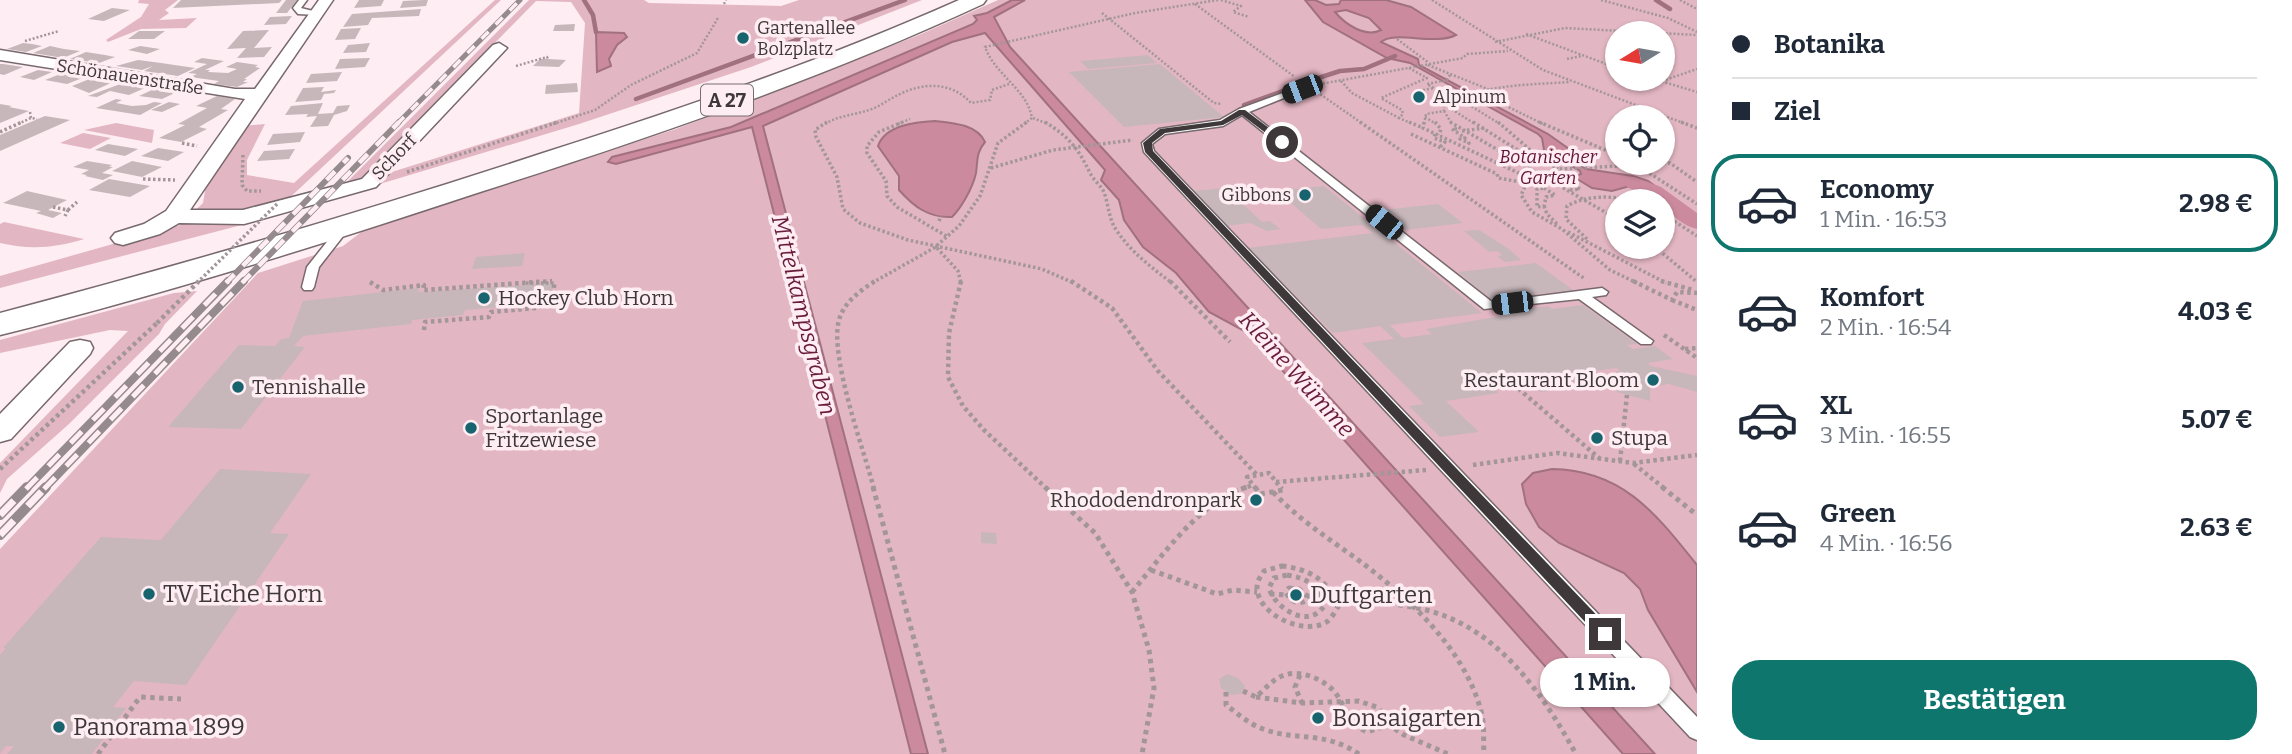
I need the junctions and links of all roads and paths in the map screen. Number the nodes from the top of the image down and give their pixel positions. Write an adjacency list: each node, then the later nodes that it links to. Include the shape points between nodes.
1 (303, 0): 9 (lane, via 297,8 301,12)
2 (945, 0): 113 (highway, A 27, via 779,66 478,167)
3 (976, 0): 98 (highway, A 27, via 736,97)
4 (1219, 0): 8 (path); 12 (path, via 1241,6 1233,12)
5 (1432, 0): 19 (path)
6 (1601, 0): 16 (path, via 1668,18)
7 (1679, 0): 10 (path)
8 (1194, 4): 14 (path); 37 (path)
9 (322, 6): 43 (street, Schorf)
10 (1697, 9)
11 (1102, 13): 14 (path)
12 (1249, 17)
13 (718, 18): 82 (path, via 697,52 631,85 595,110)
14 (1109, 19): 35 (path, via 985,47); 47 (path, via 1214,103)
15 (59, 31): 21 (path)
16 (1697, 33): 17 (path, via 1565,28)
17 (1525, 34): 19 (path); 23 (path)
18 (1397, 40): 26 (path)
19 (1495, 42): 22 (path)
20 (499, 48): 82 (street, Schorf)
21 (7, 50): 43 (street, Schönauenstraße, via 235,94)
22 (1509, 51): 26 (path, via 1466,54); 34 (path)
23 (1582, 56): 25 (path); 27 (path)
24 (548, 59): 28 (path)
25 (1567, 59)
26 (1428, 64): 29 (path); 31 (path)
27 (1605, 64)
28 (516, 66)
29 (1408, 68): 33 (path); 51 (path, via 1427,78 1381,98 1402,110)
30 (1697, 69): 32 (path)
31 (1450, 75): 38 (path, via 1447,80 1427,84); 40 (path, via 1472,79)
32 (1675, 76)
33 (1341, 81): 37 (path); 51 (path, via 1352,93)
34 (1574, 82): 40 (path); 59 (path)
35 (1009, 84): 50 (path, via 1028,103); 104 (path, via 992,90 990,100 979,103 971,103 961,92 943,85 919,87 815,130 817,144 838,181 843,210 852,220)
36 (1675, 85): 42 (path)
37 (1305, 88): 47 (lane); 109 (path)
38 (1435, 88): 39 (path); 44 (path)
39 (1423, 90)
40 (1491, 90): 41 (path)
41 (1479, 92): 44 (path); 69 (path)
42 (1697, 92)
43 (260, 94): 81 (street, Schorf)
44 (1456, 98): 45 (path); 70 (path, via 1497,121)
45 (1444, 105): 48 (path); 58 (path)
46 (30, 111): 54 (path)
47 (1242, 111): 64 (lane, via 1223,123 1179,127); 111 (lane, via 1489,306)
48 (1444, 111): 49 (path); 60 (path)
49 (1425, 117): 57 (path); 63 (path, via 1441,130)
50 (1032, 118): 66 (path, via 1058,128); 73 (path, via 1003,136)
51 (1399, 118): 57 (path)
52 (37, 119): 54 (path)
53 (909, 119): 102 (path, via 879,132 867,153 886,181 887,197)
54 (30, 121): 55 (path)
55 (12, 127): 56 (path); 61 (path, via 0,132)
56 (17, 128)
57 (1423, 128): 63 (path)
58 (1486, 128): 60 (path); 70 (path, via 1516,149)
59 (1697, 128)
60 (1459, 130): 67 (path, via 1452,129 1465,138 1460,139 1469,144); 75 (path)
61 (6, 133)
62 (1411, 134): 68 (path)
63 (1437, 134): 67 (path); 68 (path, via 1434,138 1446,142)
64 (1151, 139): 66 (path); 131 (lane, via 1149,152 1157,162)
65 (245, 146): 85 (path, via 242,185 247,191)
66 (1078, 146): 73 (path); 119 (path, via 1105,193 1117,231)
67 (1465, 146): 77 (path)
68 (1440, 147): 83 (path, via 1479,170 1497,174 1497,178)
69 (1605, 150)
70 (1536, 155): 74 (path)
71 (1605, 166): 74 (path)
72 (1675, 167): 80 (path)
73 (990, 168): 102 (path, via 970,215)
74 (1559, 169): 75 (path)
75 (1541, 175): 77 (path); 79 (path)
76 (1652, 175): 90 (path)
77 (1530, 178): 83 (path)
78 (142, 179): 81 (path)
79 (1554, 182): 84 (path); 84 (path, via 1564,180 1580,189)
80 (1697, 182)
81 (197, 183): 96 (street, Schorf)
82 (369, 183): 96 (street, Schorf, via 244,217)
83 (1526, 183): 99 (path, via 1521,195 1532,212)
84 (1569, 190): 88 (path)
85 (272, 192)
86 (280, 195): 132 (path, bridge, via 277,204 157,323)
87 (1605, 198): 88 (path)
88 (1585, 199): 94 (path); 103 (path, via 1573,202 1564,212)
89 (77, 202): 93 (path)
90 (1697, 204)
91 (1544, 206): 91 (path, via 1537,207 1537,189 1555,195 1546,197); 99 (path)
92 (53, 207): 93 (path)
93 (68, 210): 95 (path)
94 (1605, 212)
95 (65, 215)
96 (174, 216): 101 (street, Schorf, via 152,229)
97 (1675, 222): 100 (path)
98 (345, 225): 108 (lane, via 313,267); 115 (highway, A 27)
99 (1562, 229): 103 (path); 112 (path, via 1610,270)
100 (1697, 236)
101 (123, 237)
102 (948, 237): 104 (path)
103 (1590, 242): 110 (path, via 1662,282)
104 (936, 247): 133 (path, via 1042,270 1082,286 1107,303 1157,370); 141 (path, via 958,271 962,285 949,333 948,377 963,406 1095,533); 161 (path, via 860,293 843,311 836,327 846,385)
105 (1669, 259): 107 (path)
106 (370, 282): 117 (path, via 383,290 424,285 423,290 555,281 551,303 491,312 489,317 425,322)
107 (1697, 282)
108 (307, 287)
109 (1602, 292): 111 (lane)
110 (1697, 292): 112 (path, via 1676,292)
111 (1581, 295): 118 (lane)
112 (1672, 300): 114 (path)
113 (0, 304)
114 (1697, 310)
115 (0, 324)
116 (1654, 328): 122 (path)
117 (424, 330)
118 (1646, 341)
119 (1230, 342)
120 (80, 348): 126 (street)
121 (1697, 348): 122 (path)
122 (1684, 349): 123 (path)
123 (1697, 358)
124 (1513, 384): 128 (path)
125 (1627, 395): 129 (path)
126 (0, 432)
127 (1697, 455): 130 (path)
128 (1600, 458): 129 (path); 131 (path, via 1558,453)
129 (1620, 461): 130 (path)
130 (1633, 463): 137 (path)
131 (1449, 468): 134 (path); 159 (lane)
132 (0, 470)
133 (1257, 475): 134 (path, via 1269,473); 135 (path, via 1247,477)
134 (1276, 482): 136 (path, via 1283,490)
135 (1254, 485): 136 (path, via 1260,494); 139 (path, via 1241,487 1210,509)
136 (1273, 492): 148 (path, via 1304,522)
137 (1697, 515)
138 (1294, 567): 140 (path); 142 (path, via 1264,571); 147 (path, via 1320,578)
139 (1151, 570): 141 (path); 142 (path, via 1217,594)
140 (1295, 576): 143 (path, via 1274,578); 146 (path, via 1312,583)
141 (1132, 592): 162 (path, via 1149,650 1154,688)
142 (1257, 592): 150 (path, via 1278,617)
143 (1269, 594): 144 (path); 149 (path, via 1284,610)
144 (1286, 595): 145 (path, via 1302,604); 145 (path, via 1292,587)
145 (1307, 596): 146 (path)
146 (1324, 596): 149 (path, via 1325,604 1317,614)
147 (1336, 597): 148 (path); 150 (path, via 1335,616 1327,623)
148 (1418, 609): 165 (path, via 1470,686 1481,711); 166 (path, via 1456,621 1507,659 1548,705)
149 (1299, 616): 150 (path)
150 (1302, 626)
151 (1300, 675): 154 (path, via 1284,675); 156 (path, via 1295,687); 157 (path, via 1321,682 1337,694)
152 (1243, 691): 154 (path)
153 (1226, 692): 163 (path, via 1226,705 1250,723 1269,731 1323,735)
154 (1256, 697): 156 (path)
155 (181, 699): 160 (path, via 140,697)
156 (1302, 703): 157 (path)
157 (1340, 704): 158 (path, via 1359,701 1379,708); 158 (path, via 1354,727 1367,732)
158 (1389, 725): 164 (path)
159 (1697, 731)
160 (98, 754)
161 (945, 754)
162 (1142, 754)
163 (1359, 754)
164 (1448, 754)
165 (1484, 754)
166 (1576, 754)

